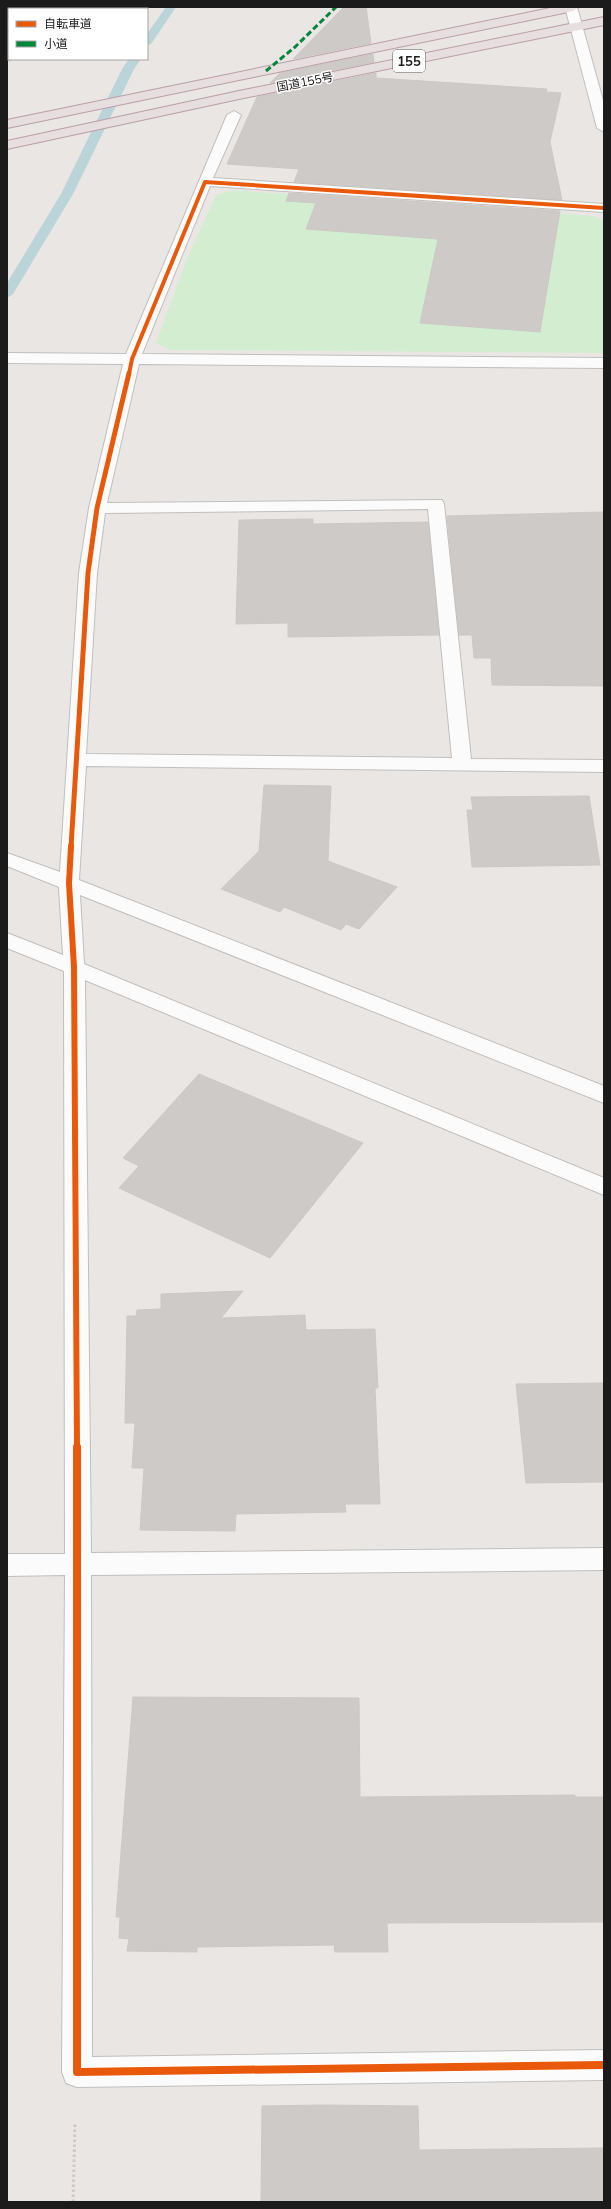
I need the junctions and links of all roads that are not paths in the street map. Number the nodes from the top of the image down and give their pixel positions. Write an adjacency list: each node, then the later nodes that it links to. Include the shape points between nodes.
1 (572, 7): 3 (street); 5 (highway, 国道155号 / 155)
2 (604, 21): 3 (highway, 国道155号 / 155)
3 (577, 28): 6 (street); 7 (highway, 国道155号 / 155)
4 (234, 115): 8 (street)
5 (7, 124)
6 (604, 128)
7 (7, 145)
8 (205, 182): 9 (street); 11 (street)
9 (604, 208)
10 (7, 358): 11 (street)
11 (132, 359): 12 (street); 13 (street)
12 (604, 363)
13 (97, 508): 14 (street, via 88,573); 15 (street, via 436,504)
14 (77, 760): 15 (street); 18 (street)
15 (462, 764): 16 (street)
16 (604, 766)
17 (7, 858): 18 (street)
18 (69, 883): 20 (street); 21 (street)
19 (7, 940): 20 (street)
20 (74, 967): 22 (street); 25 (street)
21 (604, 1095)
22 (604, 1187)
23 (604, 1559): 25 (street)
24 (7, 1565): 25 (street)
25 (78, 1565): 26 (street, via 77,2072)
26 (604, 2066)

